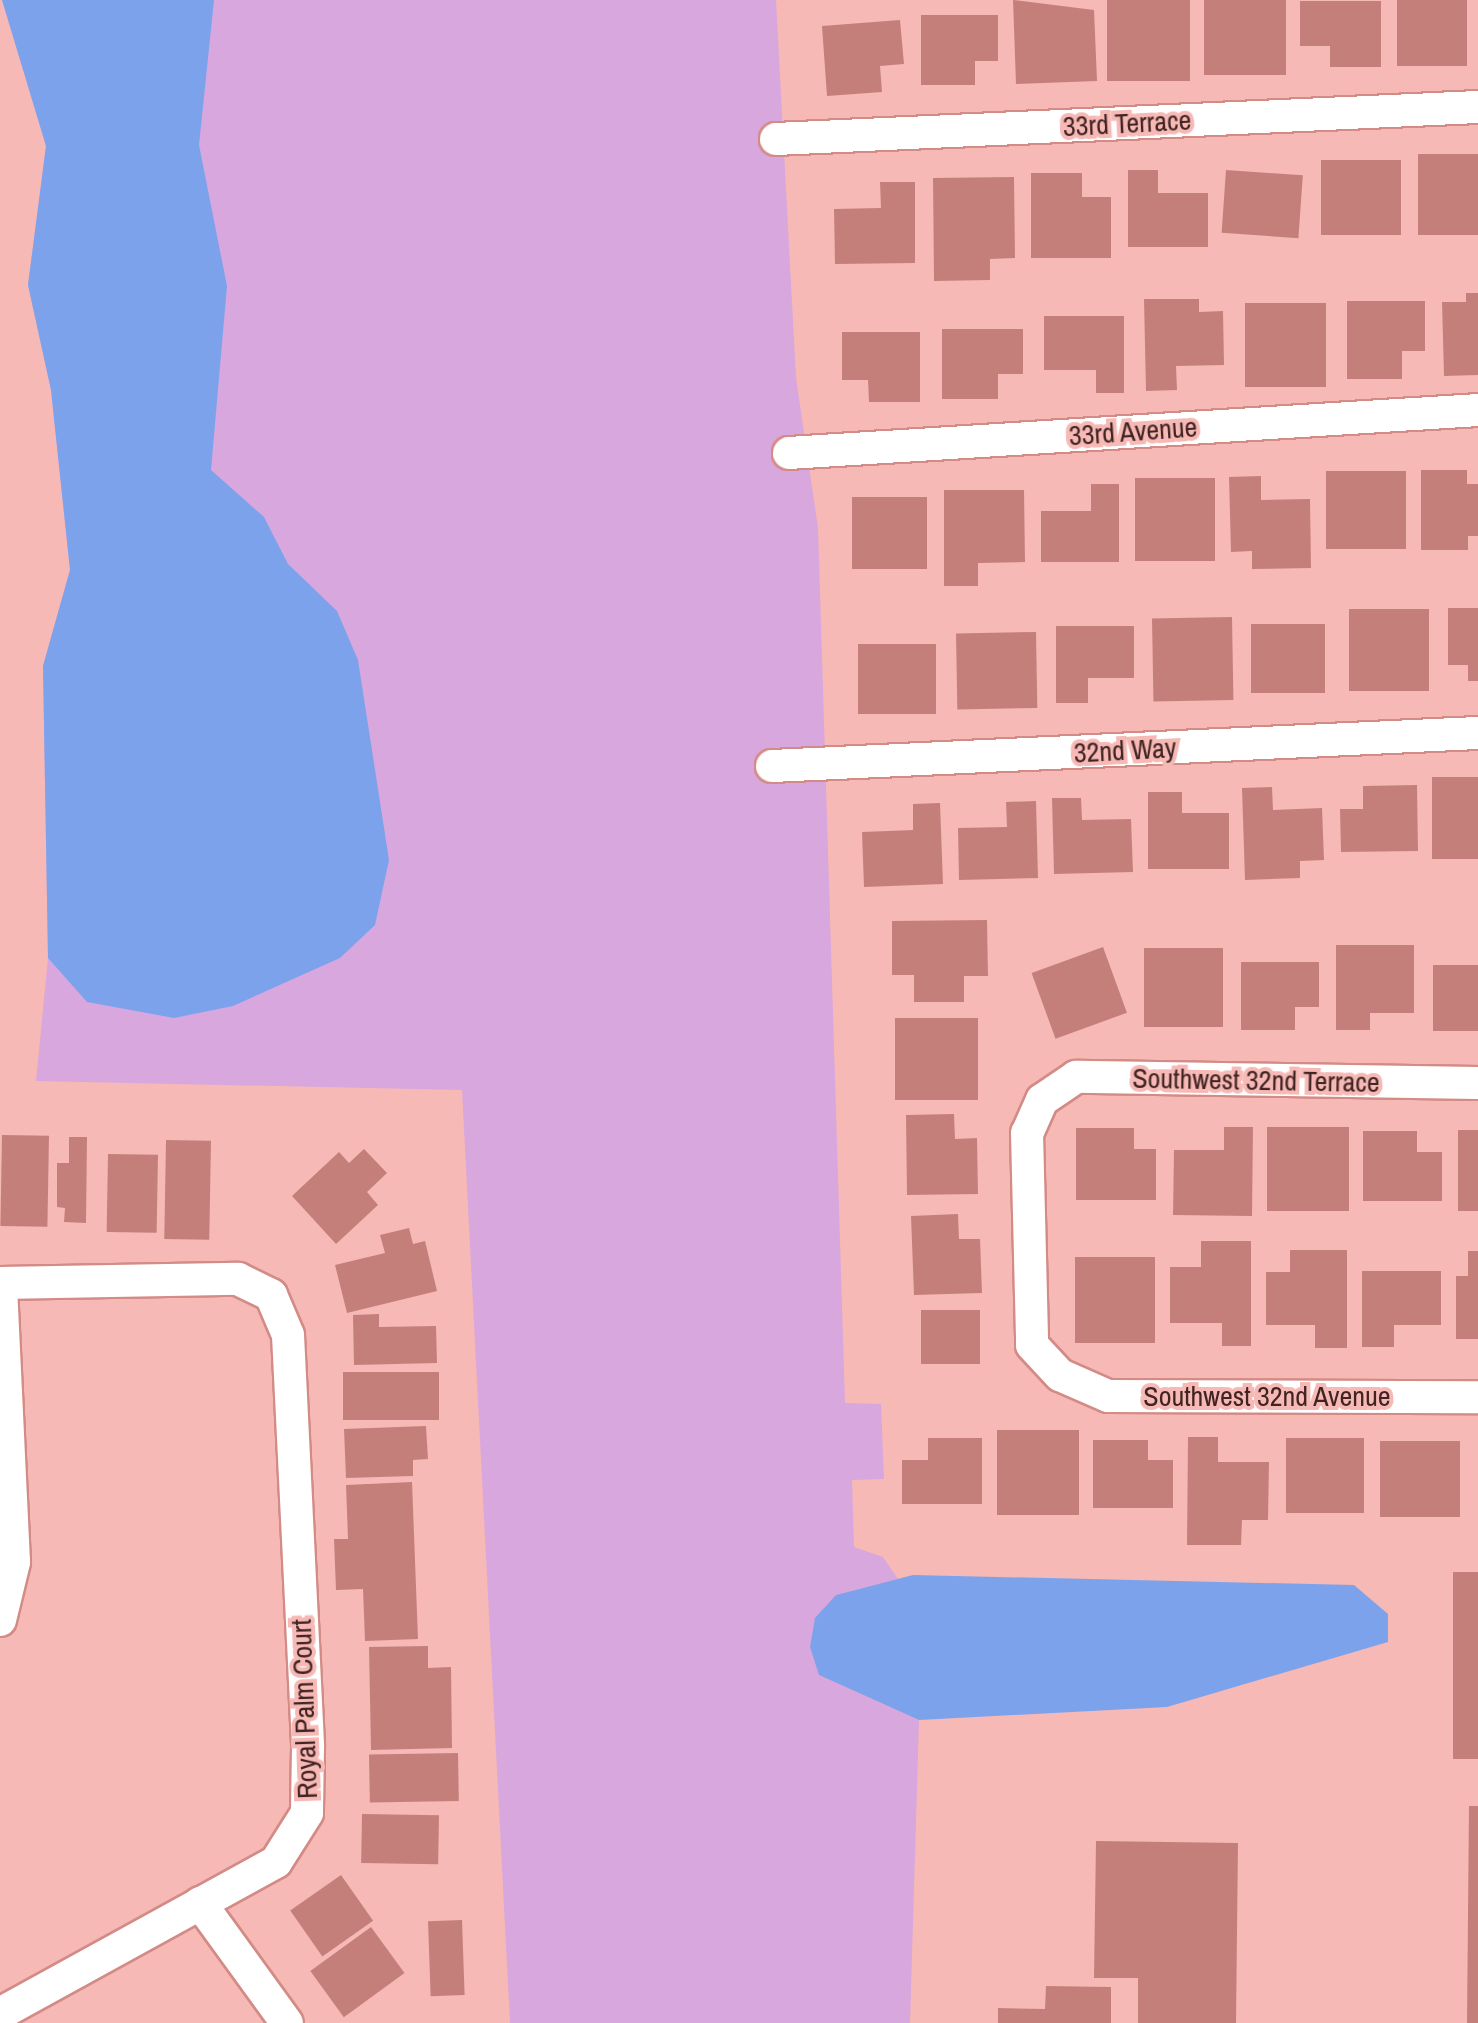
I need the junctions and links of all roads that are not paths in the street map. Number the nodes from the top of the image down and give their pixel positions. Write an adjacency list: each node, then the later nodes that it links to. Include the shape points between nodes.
1 (1478, 107): 2 (street, 33rd Terrace)
2 (776, 138)
3 (1478, 410): 4 (street, 33rd Avenue)
4 (788, 453)
5 (1478, 733): 6 (street, 32nd Way)
6 (772, 766)
7 (1478, 1083): 9 (street, Southwest 32nd Terrace, via 1076,1077 1042,1100 1027,1133 1032,1346)
8 (1, 1283): 11 (street, via 14,1562); 12 (street, Royal Palm Court, via 238,1279 271,1295 288,1335 307,1813 276,1862)
9 (1060, 1375): 10 (street, Southwest 32nd Avenue, via 1108,1396)
10 (1478, 1397)
11 (0, 1620)
12 (200, 1903): 13 (street, Royal Palm Court); 14 (street)
13 (0, 2014)
14 (287, 2023)

